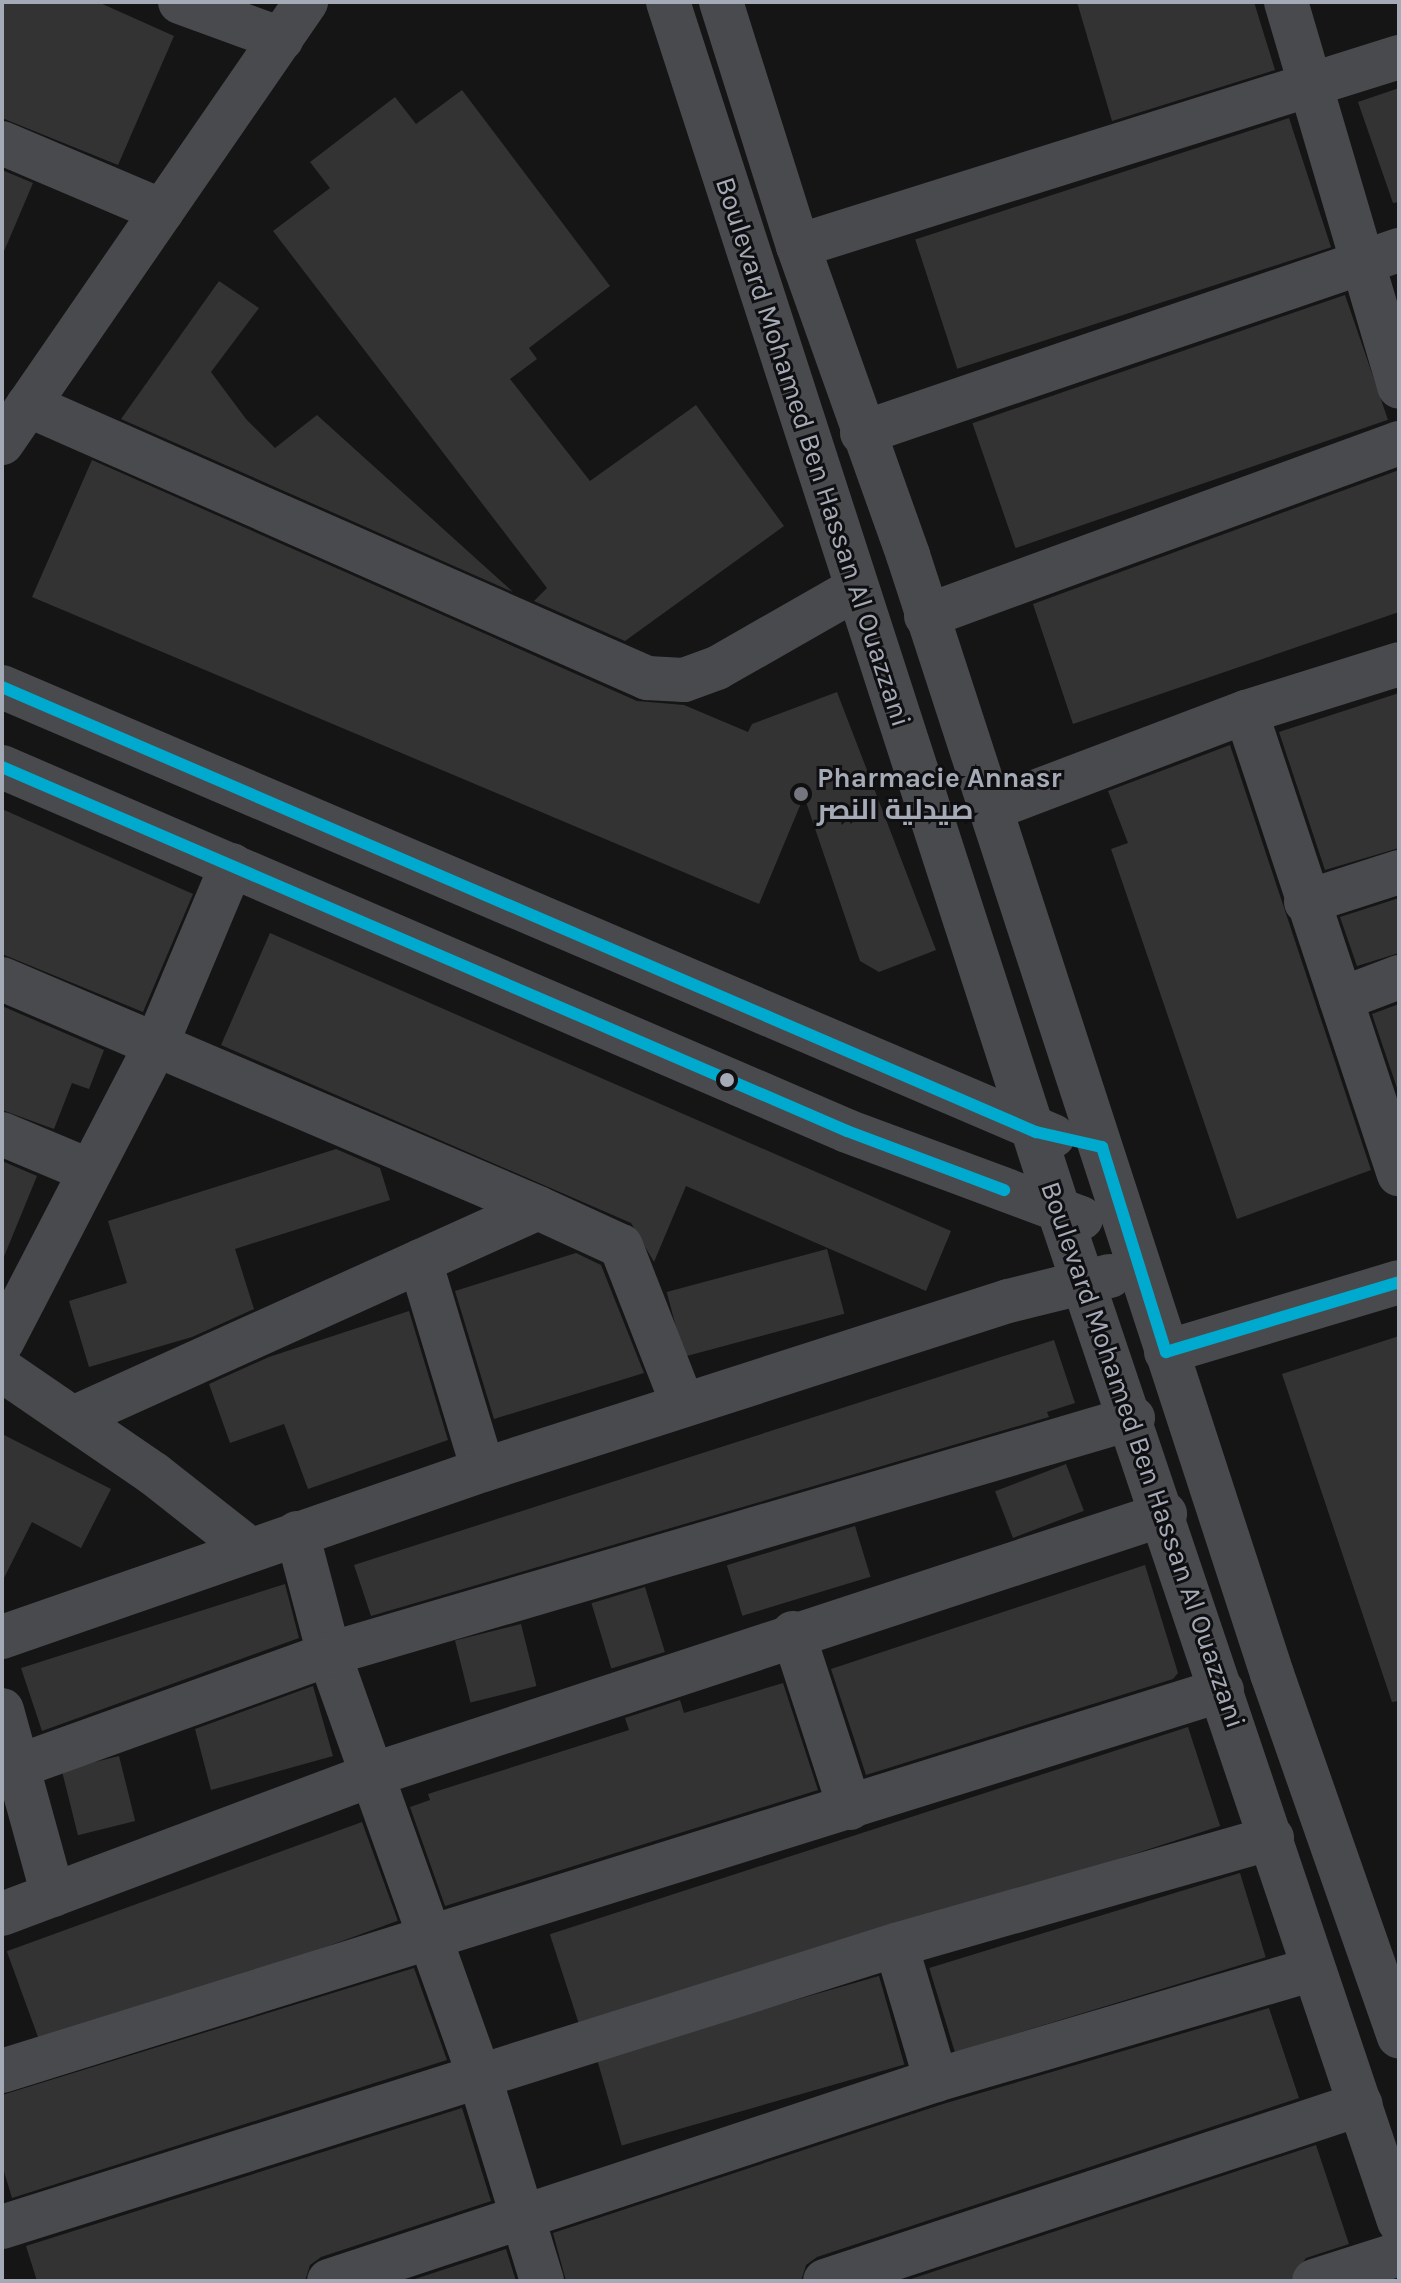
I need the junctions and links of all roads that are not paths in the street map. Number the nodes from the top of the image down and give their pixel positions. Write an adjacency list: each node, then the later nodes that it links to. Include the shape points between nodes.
1 (180, 2): 6 (street)
2 (306, 2): 6 (street)
3 (668, 2): 18 (street, Boulevard Mohamed Ben Hassan Al Ouazzani)
4 (721, 2): 11 (street, Boulevard Mohamed Ben Hassan Al Ouazzani)
5 (1286, 2): 8 (street)
6 (281, 39): 10 (street)
7 (1399, 57): 8 (street)
8 (1309, 85): 11 (street); 13 (street)
9 (2, 143): 10 (street)
10 (162, 211): 15 (street)
11 (798, 246): 16 (street, Boulevard Mohamed Ben Hassan Al Ouazzani)
12 (1399, 250): 13 (street)
13 (1358, 262): 14 (street); 16 (street)
14 (1399, 387)
15 (11, 427): 18 (street, via 647,678 684,680 717,668)
16 (862, 433): 19 (street, Boulevard Mohamed Ben Hassan Al Ouazzani)
17 (1399, 443): 19 (street)
18 (857, 588): 32 (street, Boulevard Mohamed Ben Hassan Al Ouazzani)
19 (926, 616): 24 (street, Boulevard Mohamed Ben Hassan Al Ouazzani)
20 (1399, 664): 22 (street)
21 (2, 687): 32 (street)
22 (1246, 712): 24 (street); 27 (street)
23 (2, 767): 25 (street)
24 (990, 809): 34 (street, Boulevard Mohamed Ben Hassan Al Ouazzani)
25 (232, 865): 31 (street); 38 (street, via 847,1131)
26 (1399, 872): 27 (street)
27 (1306, 902): 30 (street)
28 (1399, 977): 30 (street)
29 (2, 979): 31 (street)
30 (1341, 999): 36 (street)
31 (157, 1043): 35 (street); 37 (street)
32 (1036, 1132): 34 (street); 38 (street, Boulevard Mohamed Ben Hassan Al Ouazzani)
33 (2, 1134): 35 (street)
34 (1102, 1147): 39 (street, Boulevard Mohamed Ben Hassan Al Ouazzani)
35 (90, 1171): 43 (street)
36 (1399, 1174)
37 (538, 1208): 40 (street); 46 (street, via 621,1246)
38 (1059, 1211): 39 (street); 41 (street, Boulevard Mohamed Ben Hassan Al Ouazzani)
39 (1137, 1251): 41 (street); 44 (street, Boulevard Mohamed Ben Hassan Al Ouazzani)
40 (420, 1261): 47 (street); 49 (street)
41 (1083, 1282): 46 (street); 48 (street, Boulevard Mohamed Ben Hassan Al Ouazzani)
42 (1399, 1282): 44 (street)
43 (2, 1342)
44 (1166, 1352): 67 (street, Boulevard Mohamed Ben Hassan Al Ouazzani)
45 (2, 1370): 47 (street)
46 (683, 1405): 49 (street)
47 (73, 1418): 52 (street)
48 (1133, 1418): 50 (street, Boulevard Mohamed Ben Hassan Al Ouazzani); 55 (street)
49 (483, 1470): 51 (street)
50 (1165, 1514): 53 (street); 56 (street, Boulevard Mohamed Ben Hassan Al Ouazzani)
51 (297, 1533): 52 (street); 55 (street)
52 (248, 1548): 54 (street)
53 (793, 1633): 59 (street); 60 (street)
54 (2, 1637)
55 (329, 1654): 58 (street); 59 (street)
56 (1222, 1690): 60 (street); 61 (street, Boulevard Mohamed Ben Hassan Al Ouazzani)
57 (2, 1710): 58 (street)
58 (10, 1769): 62 (street)
59 (372, 1775): 62 (street); 64 (street)
60 (850, 1808): 64 (street)
61 (1272, 1838): 65 (street); 66 (street, Boulevard Mohamed Ben Hassan Al Ouazzani)
62 (53, 1895): 63 (street)
63 (2, 1914)
64 (429, 1937): 68 (street); 69 (street)
65 (896, 1945): 69 (street); 70 (street)
66 (1312, 1969): 70 (street); 71 (street, Boulevard Mohamed Ben Hassan Al Ouazzani)
67 (1399, 2036)
68 (2, 2071)
69 (480, 2078): 72 (street); 74 (street)
70 (936, 2080): 72 (street)
71 (1361, 2104): 73 (street, Boulevard Mohamed Ben Hassan Al Ouazzani); 78 (street)
72 (520, 2218): 76 (street); 77 (street)
73 (1399, 2221)
74 (2, 2227)
75 (1399, 2254): 79 (street)
76 (329, 2281)
77 (542, 2281)
78 (825, 2281)
79 (1314, 2281)

